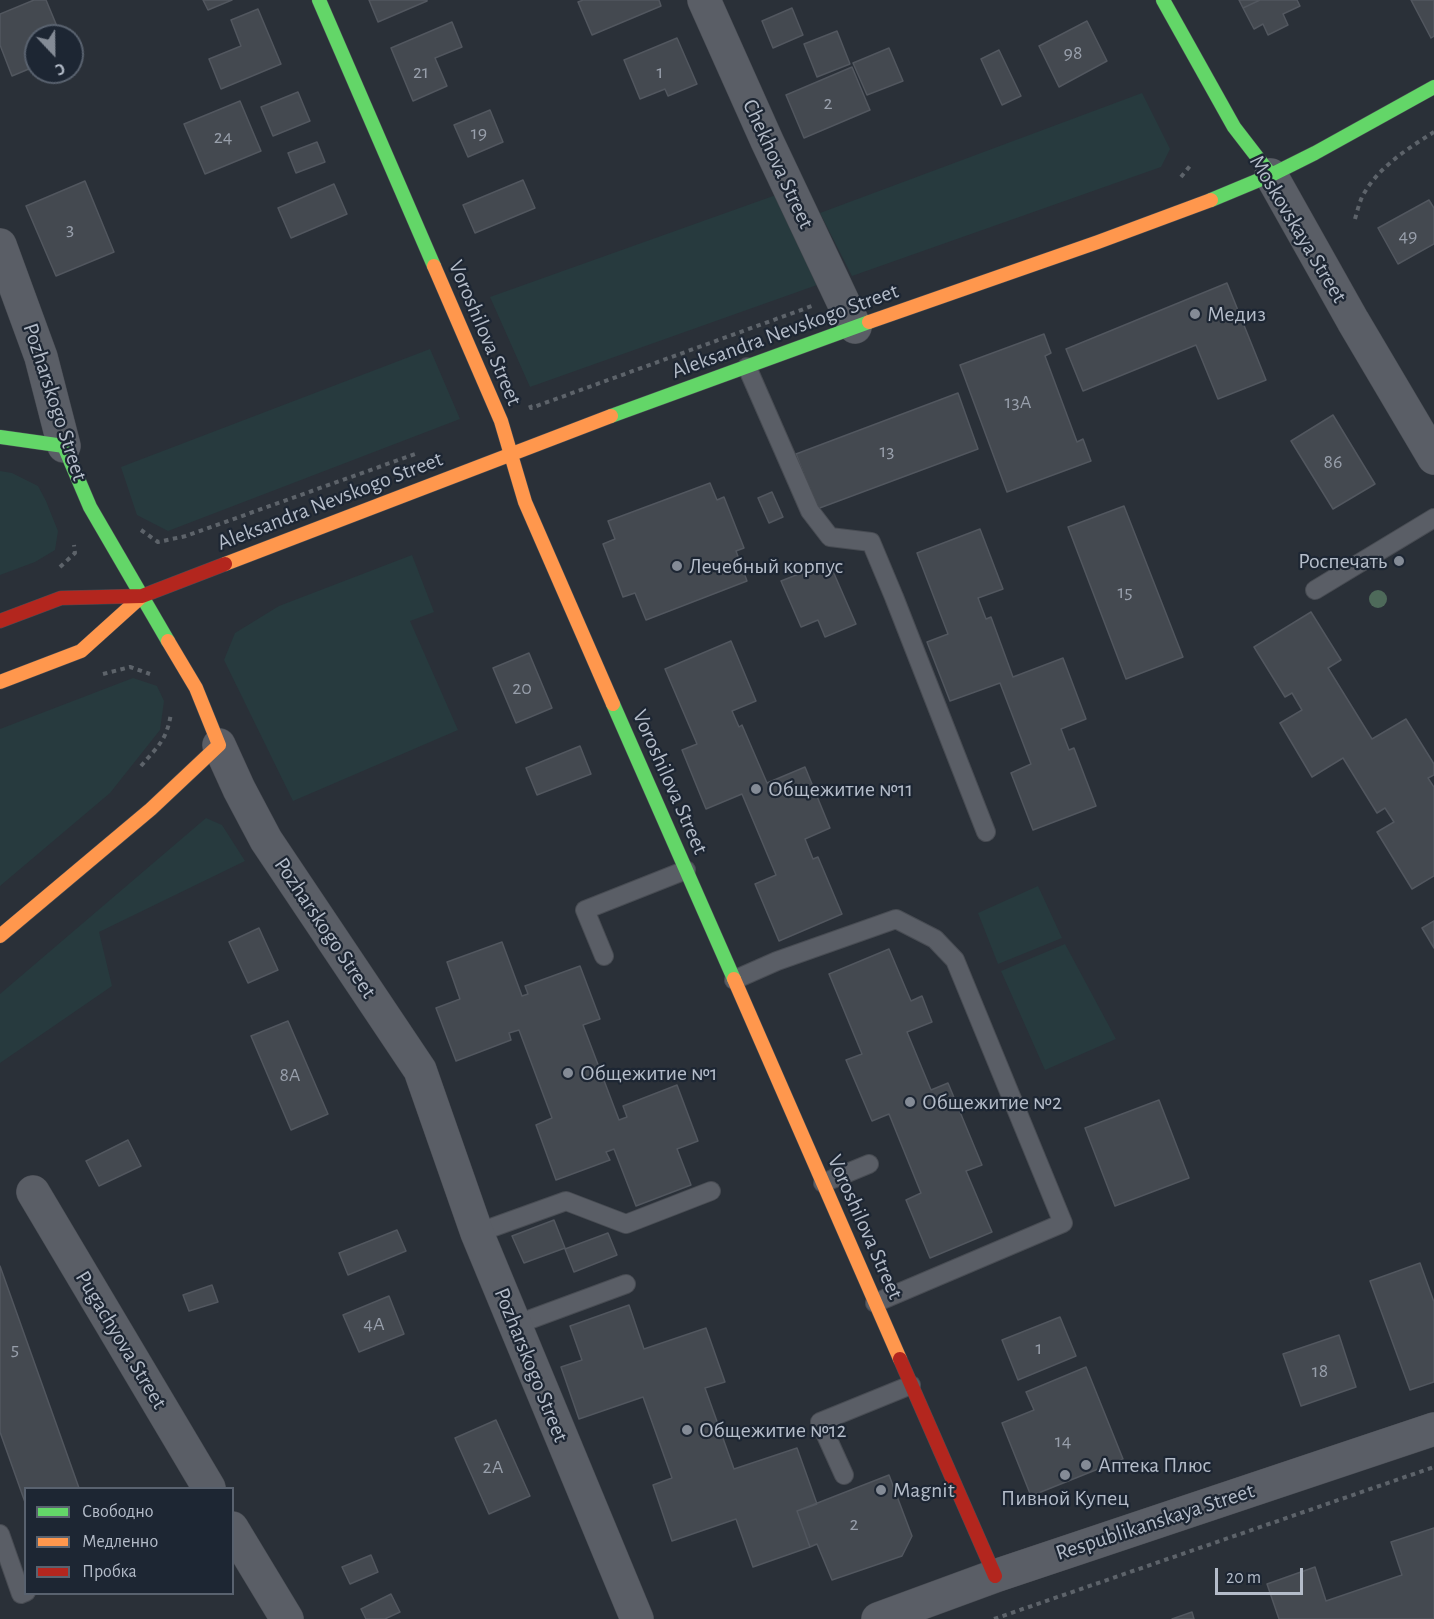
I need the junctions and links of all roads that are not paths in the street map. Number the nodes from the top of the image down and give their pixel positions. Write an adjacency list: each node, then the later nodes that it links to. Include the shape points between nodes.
1 (319, 0): 11 (street, Voroshilova Street, via 501,421)
2 (704, 0): 7 (street, Chekhova Street)
3 (1163, 0): 5 (street, Moskovskaya Street, via 1234,127)
4 (1434, 87): 5 (street, Aleksandra Nevskogo Street)
5 (1271, 175): 7 (street, Aleksandra Nevskogo Street, via 1098,242); 12 (street, Moskovskaya Street)
6 (0, 245): 10 (street, Pozharskogo Street, via 41,357)
7 (855, 327): 8 (street, Aleksandra Nevskogo Street)
8 (747, 367): 11 (street, Aleksandra Nevskogo Street); 19 (lane, via 810,511 830,537 871,542)
9 (0, 437): 10 (street)
10 (64, 446): 15 (street, Pozharskogo Street, via 90,507)
11 (510, 454): 15 (street, Aleksandra Nevskogo Street); 20 (street, Voroshilova Street, via 525,502)
12 (1434, 458)
13 (1434, 518): 14 (lane)
14 (1315, 590)
15 (142, 596): 16 (street, via 61,598); 17 (street, via 81,651); 18 (street, Pozharskogo Street, via 196,688)
16 (0, 621)
17 (0, 682)
18 (219, 745): 21 (street); 28 (street, Pozharskogo Street, via 266,840 420,1070)
19 (986, 832)
20 (686, 870): 22 (lane, via 585,910); 23 (street, Voroshilova Street)
21 (0, 936)
22 (603, 956)
23 (734, 980): 25 (street, Voroshilova Street); 30 (lane, via 896,920 934,939 955,960 1063,1223)
24 (869, 1164): 25 (lane)
25 (823, 1183): 30 (street, Voroshilova Street)
26 (711, 1191): 28 (lane, via 626,1224 566,1201)
27 (33, 1192): 35 (street, Pugachyova Street)
28 (477, 1233): 31 (street, Pozharskogo Street)
29 (626, 1284): 31 (lane)
30 (875, 1303): 32 (street, Voroshilova Street)
31 (515, 1325): 41 (street, Pozharskogo Street)
32 (911, 1385): 34 (lane, via 820,1422); 38 (street, Voroshilova Street)
33 (1434, 1430): 38 (street, Respublikanskaya Street)
34 (844, 1475)
35 (208, 1487)
36 (234, 1531): 40 (street)
37 (0, 1534): 39 (lane, via 21,1594)
38 (995, 1576): 42 (street, Respublikanskaya Street)
39 (24, 1593)
40 (287, 1619)
41 (636, 1619)
42 (881, 1619)

